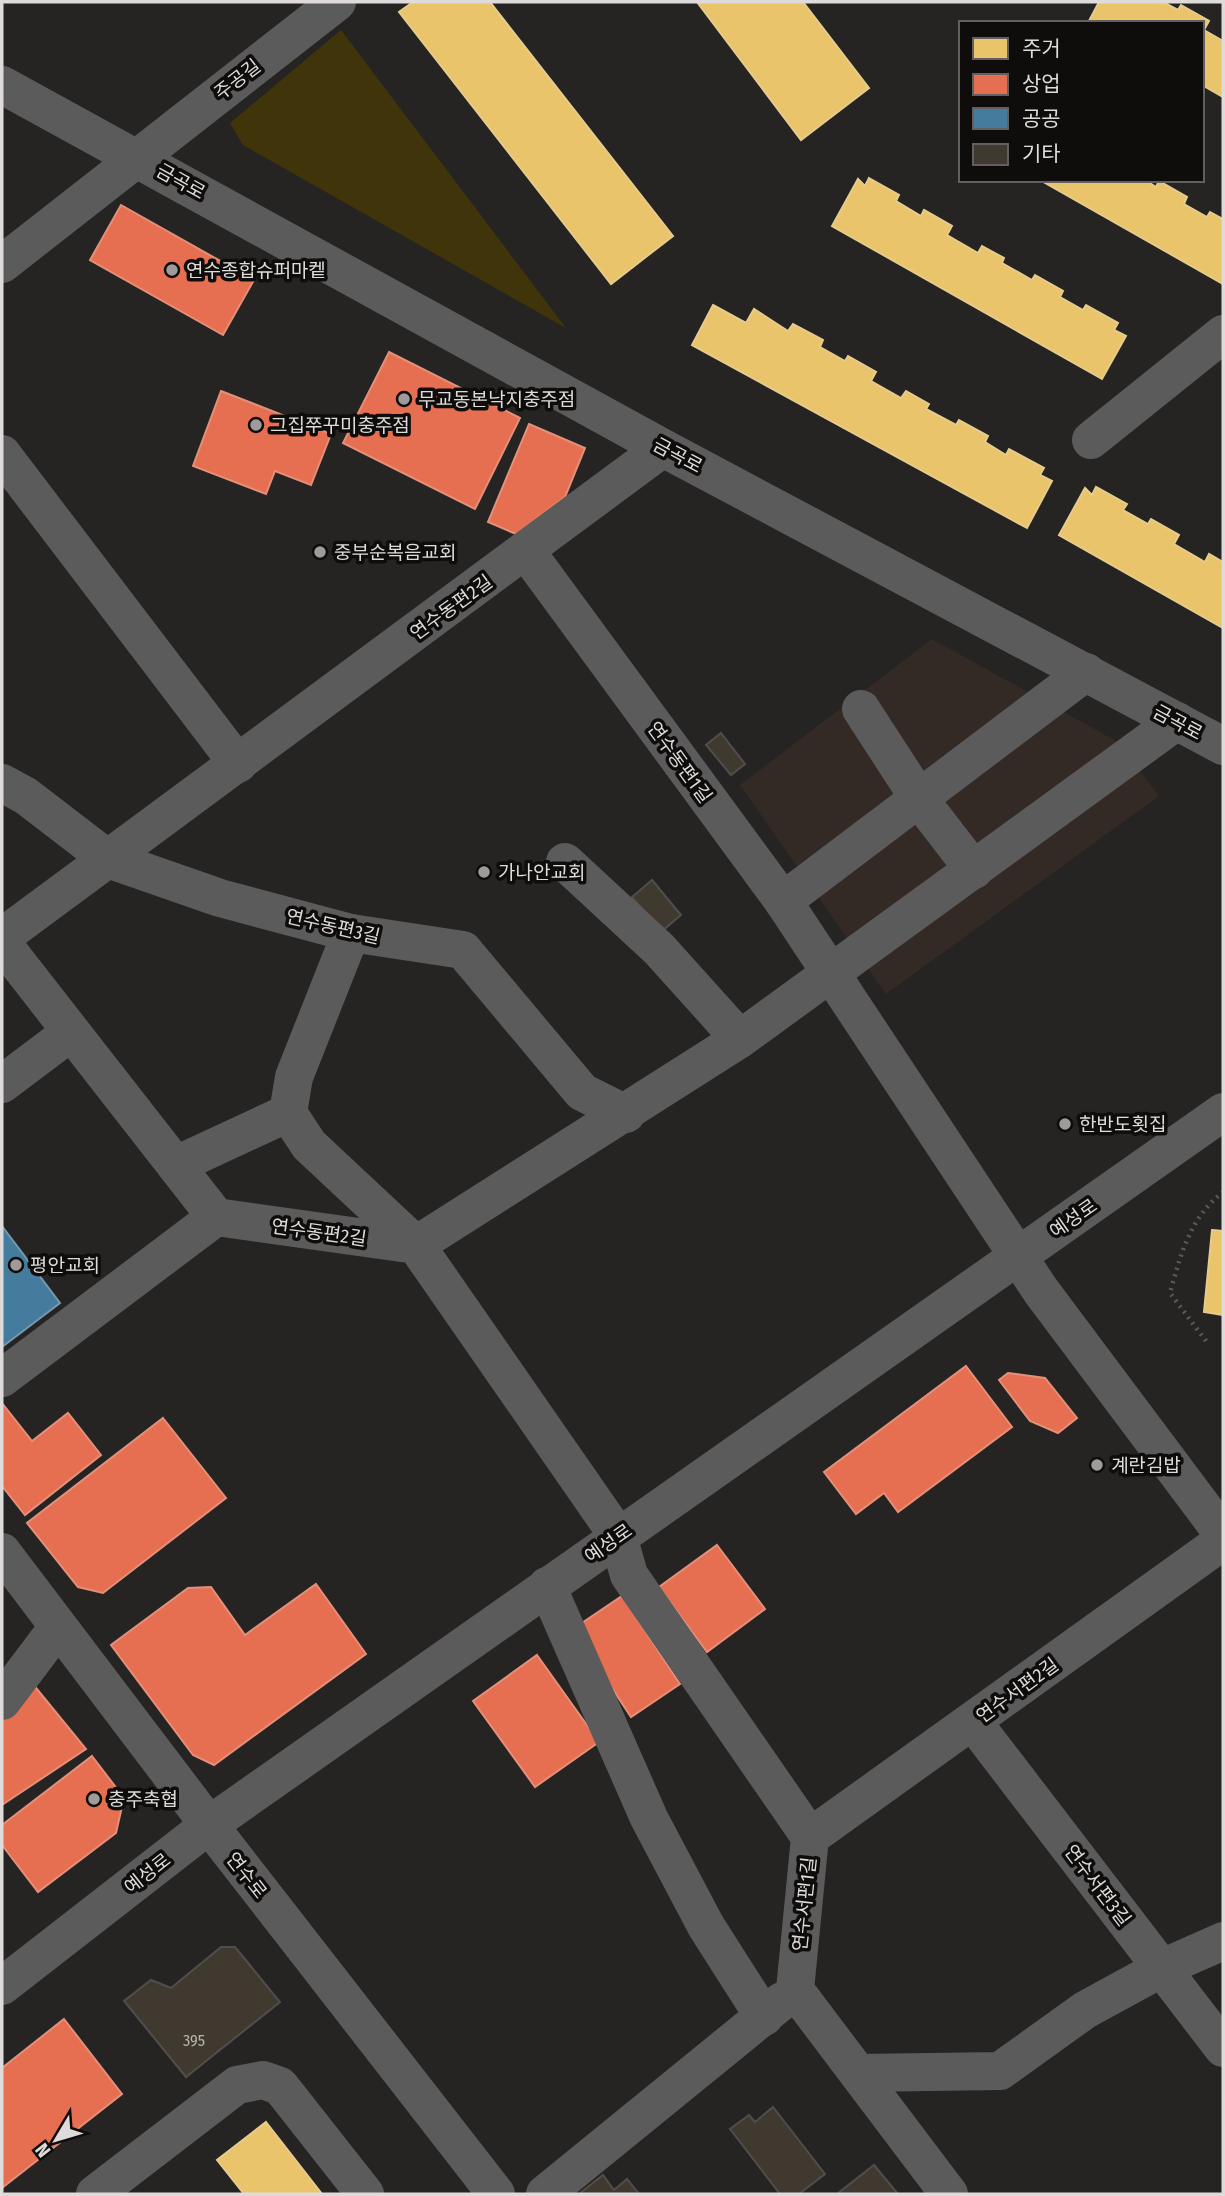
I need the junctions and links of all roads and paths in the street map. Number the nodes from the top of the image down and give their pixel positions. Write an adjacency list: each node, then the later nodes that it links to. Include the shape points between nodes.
1 (337, 2): 3 (street, 주공길)
2 (2, 85): 3 (street, 금곡로)
3 (137, 156): 4 (street, 금곡로); 7 (street, 금곡로)
4 (2, 264)
5 (1223, 334): 6 (street)
6 (1091, 440)
7 (663, 448): 9 (street, 연수동편2길); 10 (street, 금곡로)
8 (2, 454): 14 (street)
9 (526, 551): 14 (street, 연수동편2길); 20 (street, 연수동편1길)
10 (1086, 672): 12 (street, 금곡로); 16 (street)
11 (861, 709): 16 (street)
12 (1177, 721): 13 (street, 금곡로); 19 (street)
13 (1223, 746)
14 (238, 764): 17 (street, 연수동편2길)
15 (2, 783): 17 (street, 연수동편3길)
16 (920, 800): 19 (street); 20 (street)
17 (108, 859): 21 (street, 연수동편3길, via 220,898); 22 (street, 연수동편2길)
18 (565, 862): 26 (street, via 659,949)
19 (974, 870): 24 (street)
20 (783, 901): 24 (street, 연수동편1길)
21 (351, 933): 29 (street, via 295,1077); 30 (street, 연수동편3길, via 463,950 582,1092)
22 (2, 937)
23 (2, 943): 25 (street)
24 (833, 974): 26 (street); 35 (street, 연수동편1길)
25 (71, 1032): 27 (street); 31 (street)
26 (740, 1039): 30 (street)
27 (2, 1084)
28 (1223, 1112): 35 (street, 예성로)
29 (288, 1113): 31 (street); 34 (street, via 309,1145)
30 (626, 1114): 34 (street)
31 (176, 1165): 33 (street)
32 (1223, 1192): 36 (path, via 1193,1224 1170,1293)
33 (216, 1217): 34 (street, 연수동편2길); 37 (street)
34 (416, 1245): 39 (street)
35 (1018, 1257): 38 (street); 39 (street, 예성로)
36 (1206, 1341)
37 (2, 1378)
38 (1223, 1534)
39 (618, 1536): 42 (street, 예성로); 47 (street, 연수서편1길, via 629,1575)
40 (1223, 1541): 45 (street, 연수서편2길)
41 (2, 1552): 43 (street, 연수로)
42 (547, 1586): 46 (street, 예성로); 52 (street, via 649,1818 706,1926)
43 (58, 1627): 44 (street); 46 (street, 연수로)
44 (2, 1701)
45 (973, 1722): 47 (street, 연수서편2길); 49 (street, 연수서편3길)
46 (209, 1825): 50 (street, 예성로); 57 (street, 연수로)
47 (810, 1837): 51 (street, 연수서편1길)
48 (1223, 1941): 49 (street)
49 (1162, 1968): 53 (street, 연수서편3길); 54 (street, via 1085,2010 1000,2071)
50 (2, 1986)
51 (795, 1990): 52 (street); 54 (street)
52 (764, 2017): 58 (street)
53 (1223, 2048)
54 (858, 2073): 59 (street)
55 (95, 2194): 56 (street, via 237,2085 264,2080 280,2086)
56 (365, 2194)
57 (496, 2194)
58 (545, 2194)
59 (949, 2194)

